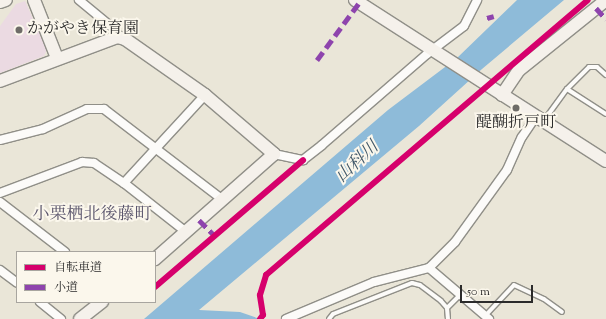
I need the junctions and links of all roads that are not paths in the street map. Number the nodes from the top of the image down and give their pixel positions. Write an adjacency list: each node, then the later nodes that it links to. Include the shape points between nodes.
1 (6, 0): 7 (street)
2 (34, 0): 10 (street)
3 (79, 0): 8 (street, via 113,28)
4 (355, 0): 9 (street)
5 (476, 0): 9 (street, via 464,26)
6 (606, 0): 14 (street, via 519,70)
7 (0, 2)
8 (117, 37): 10 (street); 15 (street, via 125,39)
9 (435, 51): 14 (street); 20 (street, via 302,160)
10 (57, 58): 12 (street)
11 (606, 75): 13 (lane, via 597,67 589,67)
12 (0, 81)
13 (567, 89): 16 (lane); 17 (lane)
14 (502, 95): 17 (street)
15 (205, 96): 19 (street); 20 (street)
16 (606, 114)
17 (540, 119): 21 (street); 29 (street, via 522,137 507,170 455,242)
18 (0, 140): 19 (street, via 43,129 77,112 97,108 111,112)
19 (157, 148): 22 (street); 24 (street)
20 (274, 154): 24 (street)
21 (606, 161)
22 (124, 183): 23 (street, via 94,163 82,162); 26 (street)
23 (0, 194)
24 (223, 200): 26 (street)
25 (0, 202): 27 (street)
26 (186, 232): 28 (street)
27 (64, 251)
28 (156, 258)
29 (429, 268): 32 (street); 40 (street, via 374,282)
30 (0, 270): 31 (street)
31 (16, 282)
32 (460, 294): 35 (lane); 37 (street)
33 (41, 303): 38 (street)
34 (101, 303): 39 (street)
35 (447, 308): 41 (lane, via 420,285 412,283 333,314); 42 (lane)
36 (562, 312): 37 (lane, via 544,299 514,285)
37 (487, 318)
38 (61, 319)
39 (80, 319)
40 (286, 319)
41 (329, 319)
42 (448, 319)

